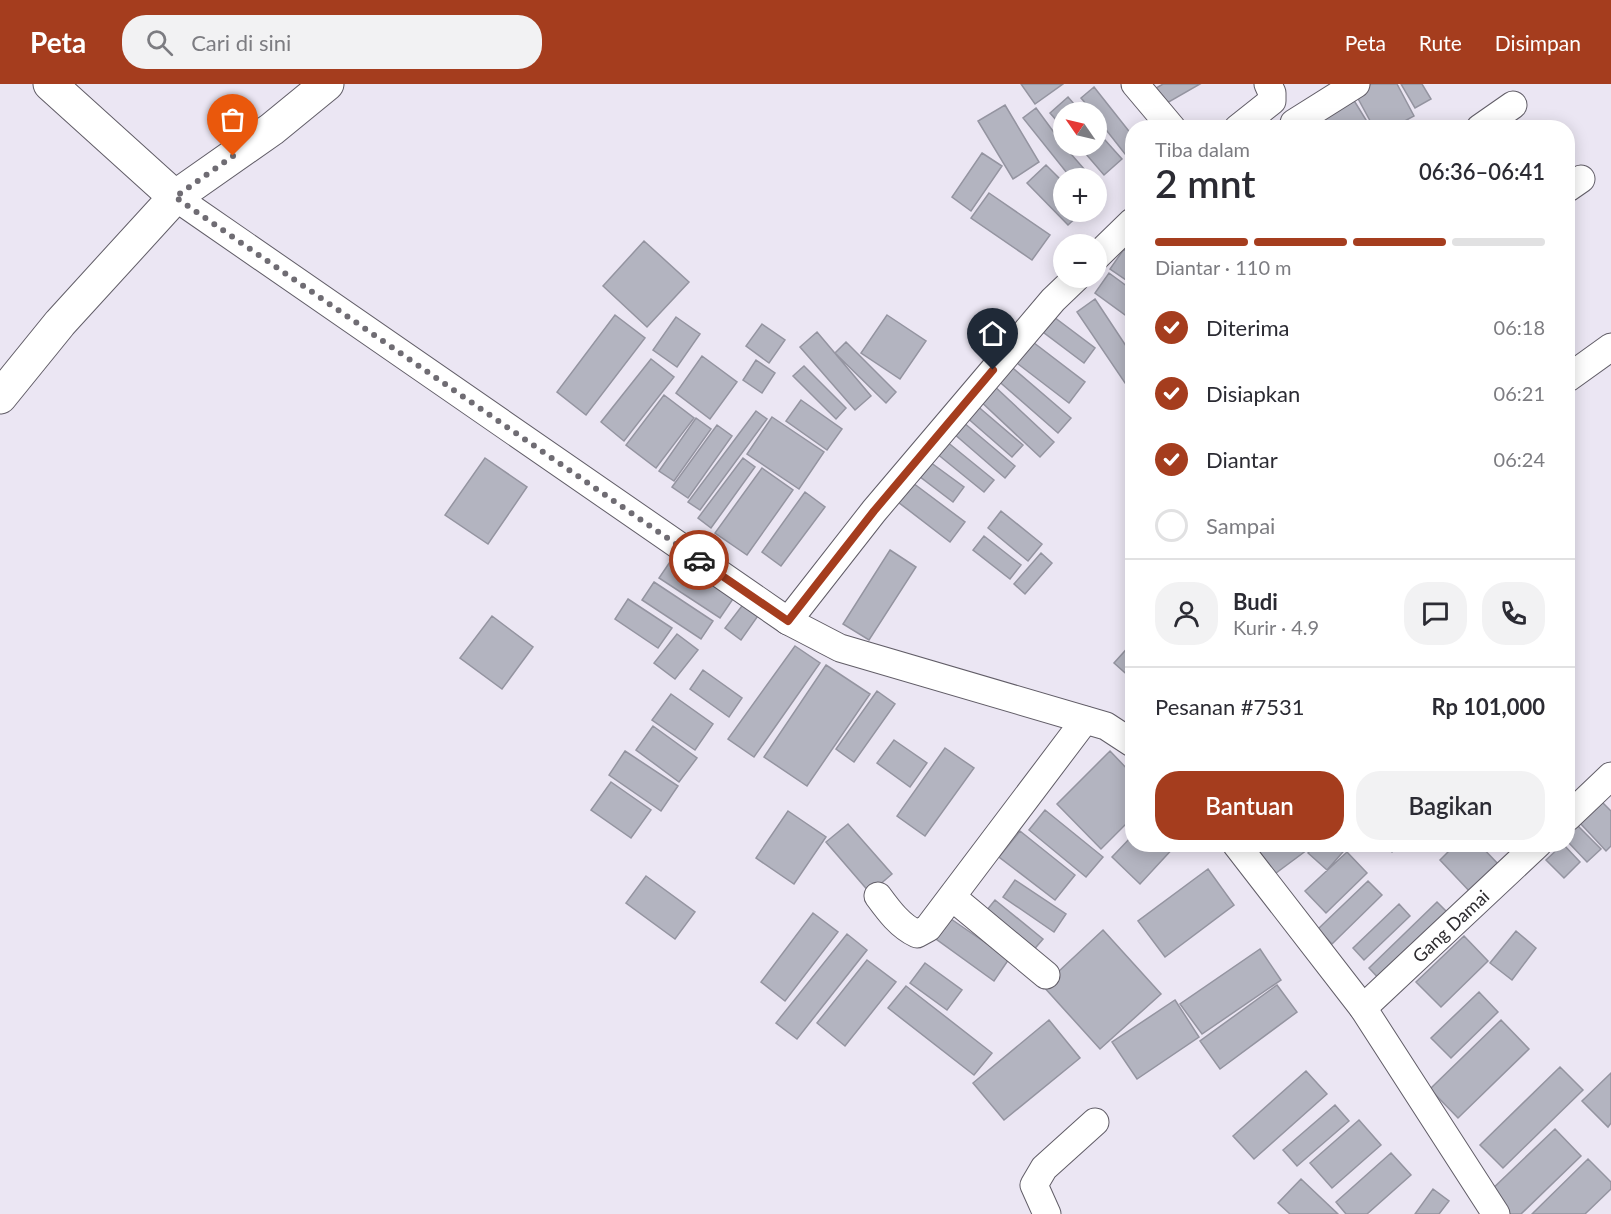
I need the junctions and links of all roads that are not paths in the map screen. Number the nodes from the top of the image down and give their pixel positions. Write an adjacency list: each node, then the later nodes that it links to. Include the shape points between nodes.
1 (50, 84): 12 (street)
2 (327, 84): 12 (street, via 272,129)
3 (1135, 84): 7 (street)
4 (1356, 84): 10 (street)
5 (1270, 93): 8 (street); 9 (street)
6 (1513, 105): 11 (street)
7 (1165, 120)
8 (1245, 120)
9 (1292, 120)
10 (1303, 120)
11 (1491, 120)
12 (175, 197): 18 (street, via 60,323); 19 (street)
13 (1125, 229): 14 (street)
14 (1107, 246)
15 (1066, 288): 19 (street, via 874,511)
16 (1611, 347): 17 (street)
17 (1575, 373)
18 (0, 397)
19 (788, 621): 20 (street, via 840,648)
20 (1085, 720): 21 (street, via 1106,726); 27 (street)
21 (1125, 738)
22 (1611, 776): 23 (street)
23 (1575, 810)
24 (1242, 852): 29 (street)
25 (1530, 852): 29 (street, Gang Damai)
26 (878, 896): 27 (street, via 896,920 917,934 928,928)
27 (952, 897): 28 (street)
28 (1046, 975)
29 (1364, 1008): 32 (street)
30 (1095, 1122): 31 (street, via 1044,1168 1034,1185)
31 (1047, 1214)
32 (1496, 1214)

